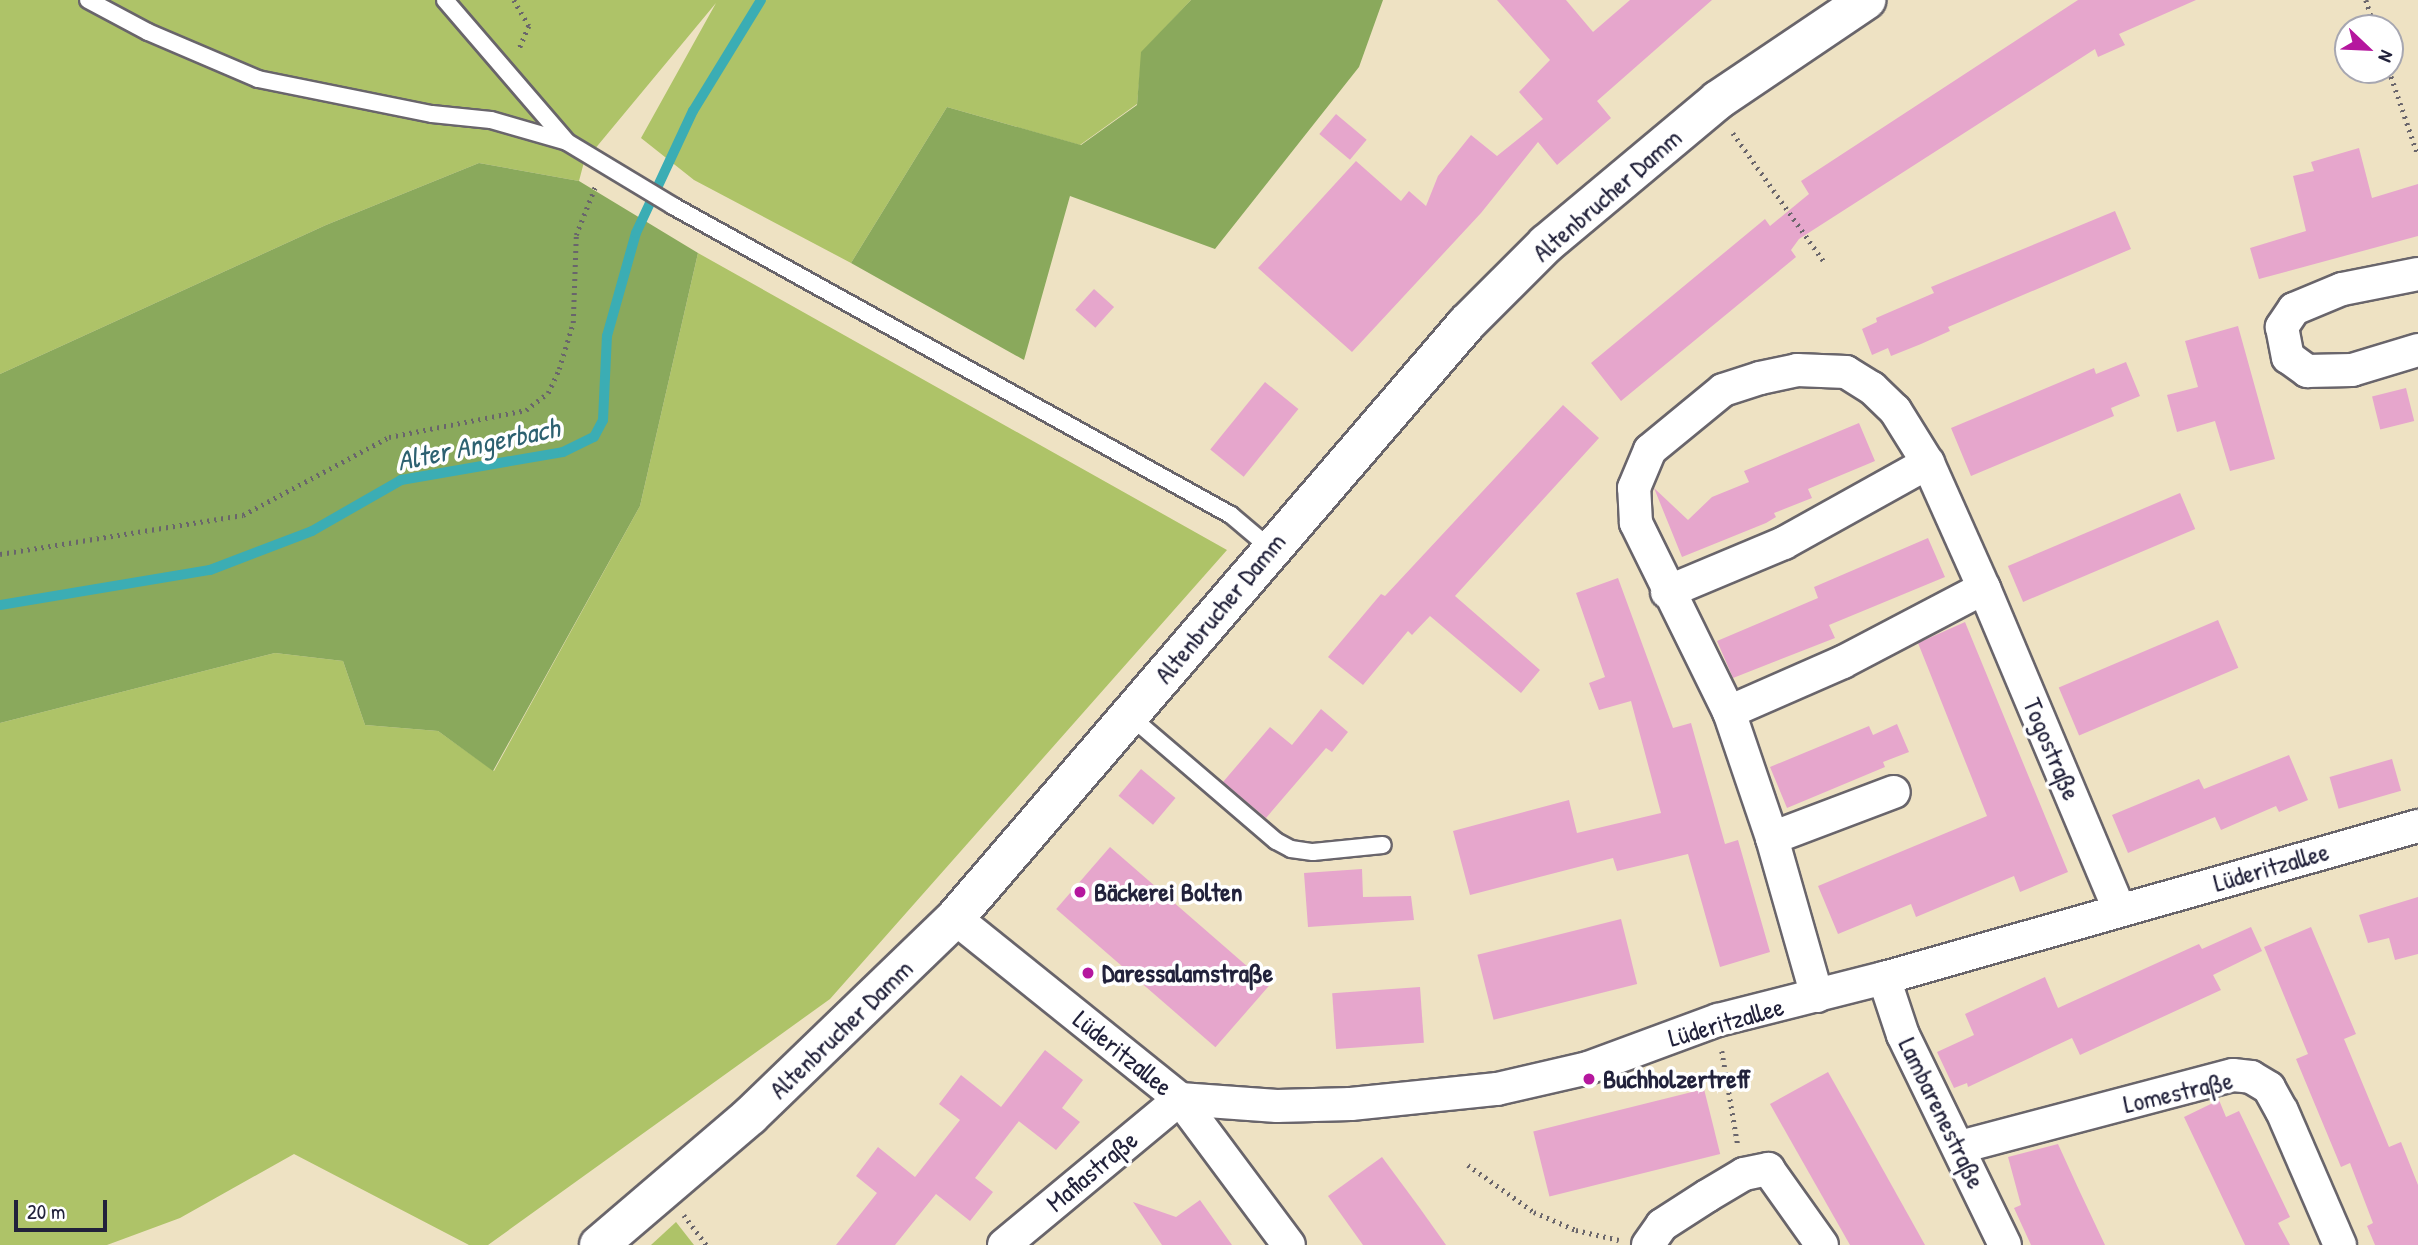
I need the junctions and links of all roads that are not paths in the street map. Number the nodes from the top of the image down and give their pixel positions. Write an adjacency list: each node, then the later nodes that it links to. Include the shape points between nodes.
1 (88, 0): 4 (lane, via 148,32 258,79 432,114 491,120)
2 (445, 0): 4 (lane)
3 (1866, 0): 8 (main road, Altenbrucher Damm, via 1717,100 1546,244 1467,323)
4 (567, 142): 8 (lane, via 673,206 1231,515)
5 (2418, 274): 6 (street, via 2342,289 2294,309 2282,327 2288,357 2306,371 2351,370)
6 (2418, 350)
7 (1928, 463): 9 (street, Togostraße); 10 (street, via 1784,543); 10 (street, Togostraße, via 1895,410 1846,372 1797,370 1723,390 1650,450 1634,488 1636,523)
8 (1270, 548): 12 (main road, Altenbrucher Damm)
9 (1984, 588): 11 (street, via 1843,662); 17 (street, Togostraße)
10 (1667, 592): 11 (street, Togostraße)
11 (1729, 712): 15 (street, Togostraße)
12 (1130, 716): 16 (lane, via 1284,845 1312,852); 18 (main road, Altenbrucher Damm)
13 (1894, 792): 15 (street)
14 (2418, 826): 17 (street, Lüderitzallee)
15 (1772, 838): 20 (street, Togostraße)
16 (1382, 845)
17 (2119, 909): 19 (street, Lüderitzallee)
18 (955, 918): 21 (street, Lüderitzallee); 24 (main road, Altenbrucher Damm, via 750,1116)
19 (1884, 978): 20 (street, Lüderitzallee); 22 (street, Lambarenestraße, via 1903,1035)
20 (1817, 996): 21 (street, Lüderitzallee, via 1718,1020 1588,1068 1460,1095 1277,1106)
21 (1180, 1098): 25 (street, Mafiastraße); 26 (street)
22 (1960, 1147): 28 (street, Lambarenestraße); 29 (street, Lomestraße, via 2233,1075 2251,1077 2269,1088 2282,1111)
23 (1640, 1244): 27 (street, via 1744,1174 1768,1169)
24 (599, 1245)
25 (1004, 1245)
26 (1289, 1245)
27 (1822, 1245)
28 (2005, 1245)
29 (2340, 1245)

